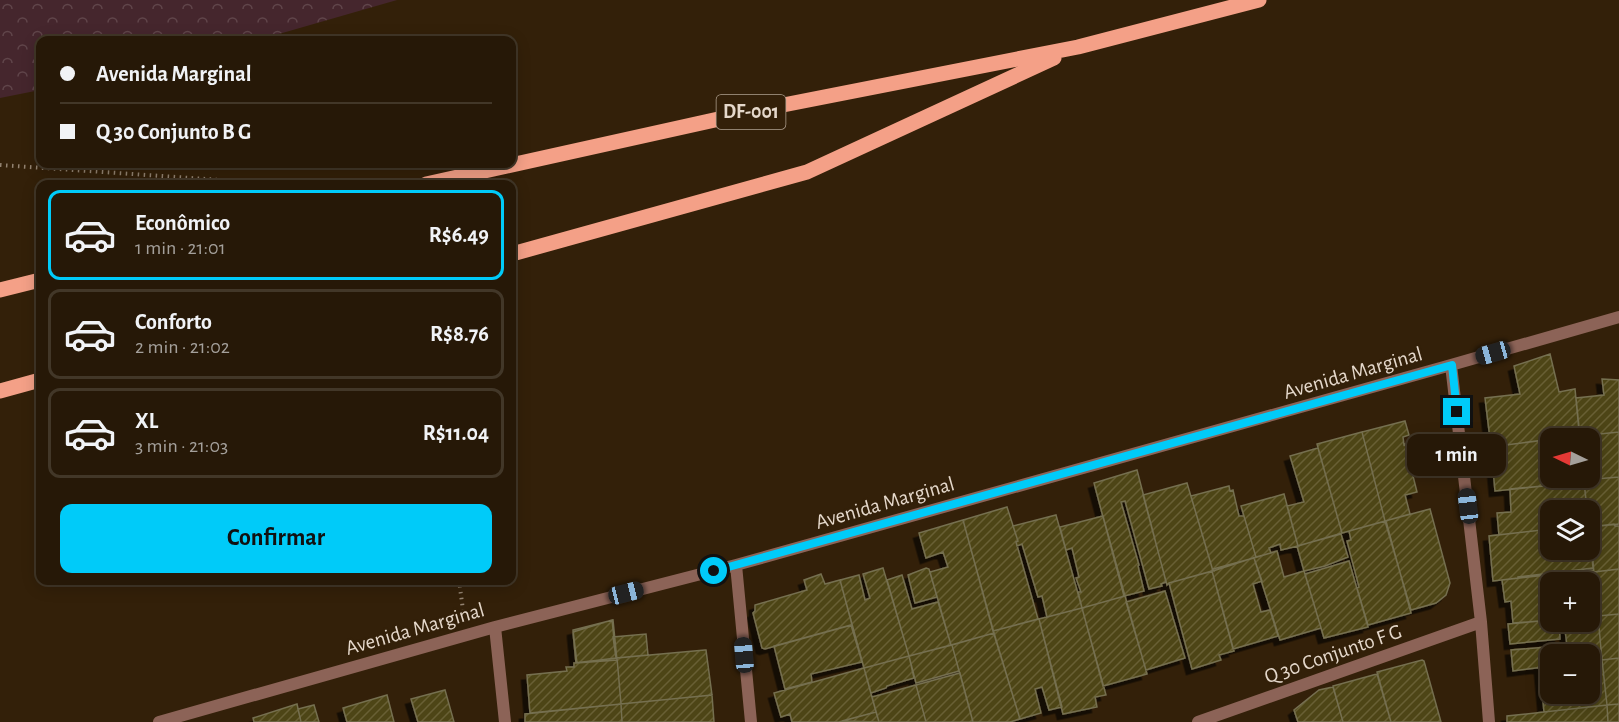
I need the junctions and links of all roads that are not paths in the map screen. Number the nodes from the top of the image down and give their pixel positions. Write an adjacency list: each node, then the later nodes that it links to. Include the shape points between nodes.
1 (1259, 0): 2 (main road, DF-001)
2 (1078, 47): 3 (main road, DF-001, via 772,107); 6 (main road, DF-001, via 807,172)
3 (516, 164)
4 (498, 168): 5 (main road, DF-001)
5 (444, 180)
6 (516, 253)
7 (36, 281): 8 (main road)
8 (0, 290)
9 (1619, 317): 10 (street, Avenida Marginal)
10 (1452, 365): 13 (street, Avenida Marginal); 14 (street)
11 (36, 381): 12 (main road)
12 (0, 391)
13 (736, 565): 15 (street, Avenida Marginal); 18 (street)
14 (1481, 622): 19 (street, Q 30 Conjunto F G); 20 (street)
15 (495, 627): 16 (street, Avenida Marginal); 17 (street)
16 (159, 722)
17 (505, 722)
18 (751, 722)
19 (1198, 722)
20 (1489, 722)

